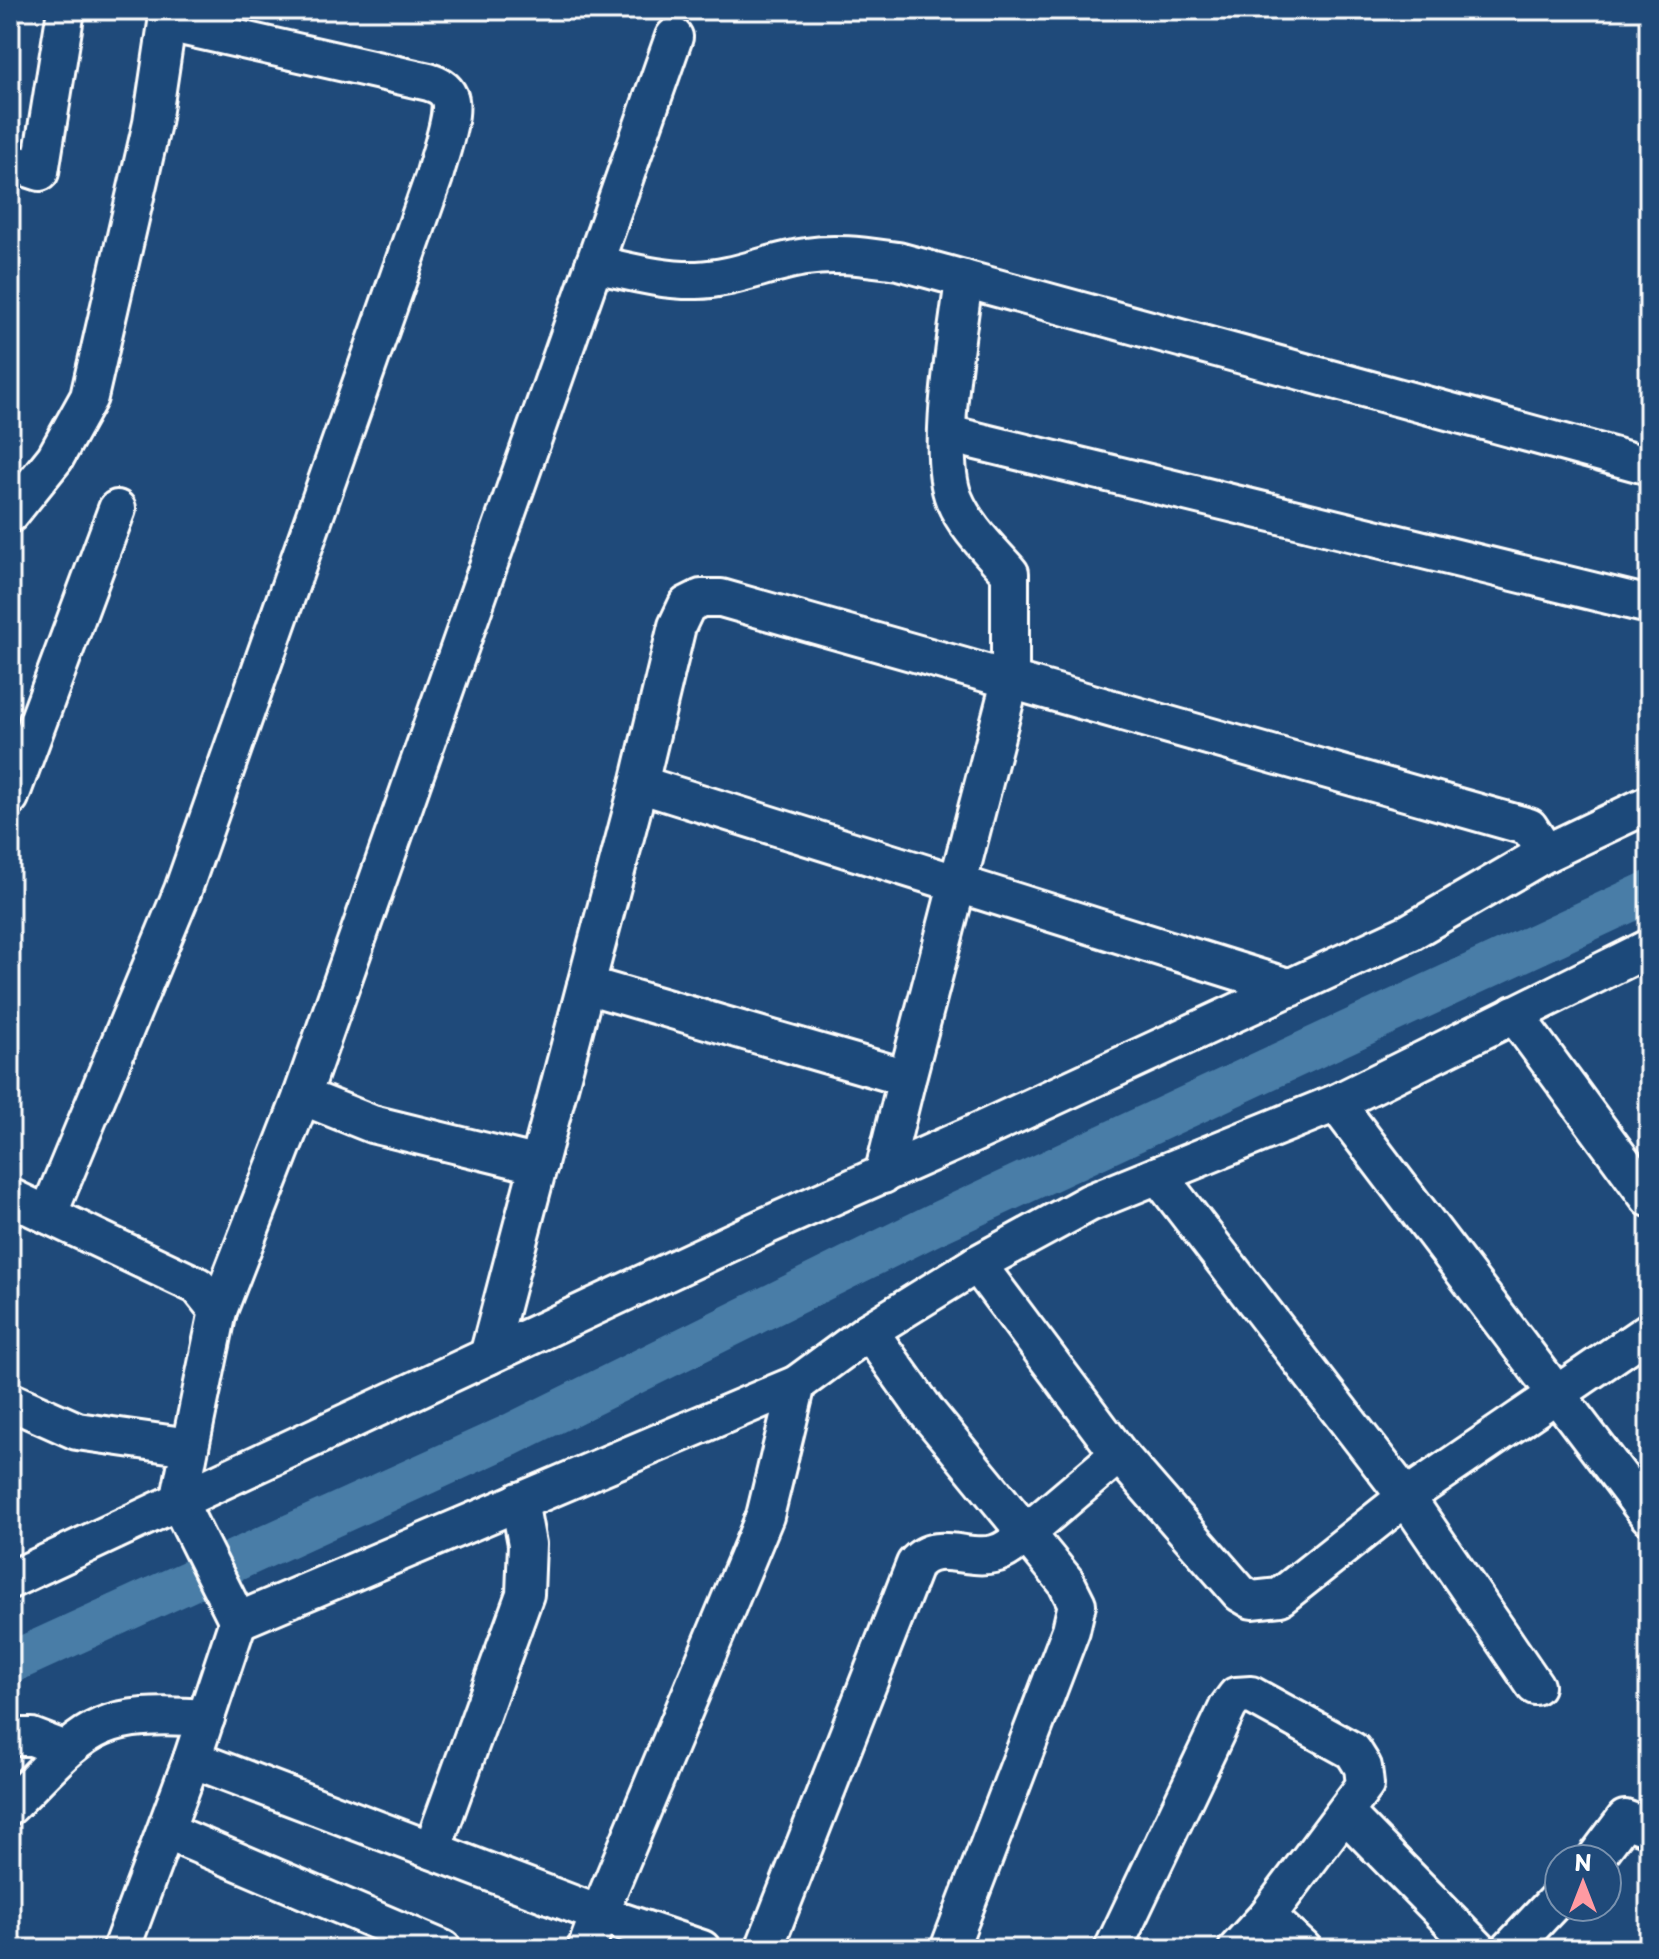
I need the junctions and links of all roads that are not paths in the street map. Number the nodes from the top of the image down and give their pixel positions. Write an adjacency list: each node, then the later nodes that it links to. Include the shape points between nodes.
1 (66, 10): 4 (street, via 40,172)
2 (168, 17): 10 (street, via 152,123 89,397 55,458); 30 (street, via 429,82 450,98 450,112 434,177 183,890)
3 (674, 37): 5 (street)
4 (10, 162)
5 (594, 264): 6 (street, via 698,280 843,254 898,261); 23 (street)
6 (964, 279): 7 (street); 8 (street)
7 (948, 434): 11 (street); 12 (street, via 953,498 969,526 1010,573)
8 (1649, 466)
9 (117, 509): 14 (street)
10 (10, 514)
11 (1649, 605)
12 (1010, 682): 13 (street, via 721,598 701,598 687,605 677,626); 16 (street, via 1529,827); 17 (street)
13 (639, 784): 17 (street); 19 (street)
14 (10, 797)
15 (1649, 804): 16 (street)
16 (1546, 853): 20 (street, via 1410,932)
17 (957, 884): 20 (street); 22 (street)
18 (1649, 948): 21 (street)
19 (586, 985): 22 (street); 25 (street)
20 (1291, 988): 26 (street)
21 (1514, 1014): 24 (street); 29 (street)
22 (907, 1078): 26 (street)
23 (302, 1096): 25 (street, via 372,1124); 32 (street)
24 (1336, 1103): 27 (street); 37 (street)
25 (539, 1165): 35 (street)
26 (883, 1175): 35 (street)
27 (1158, 1175): 31 (street, via 1089,1203); 41 (street)
28 (10, 1197): 30 (street)
29 (1649, 1198)
30 (48, 1215): 32 (street, via 198,1286)
31 (977, 1264): 33 (street); 40 (street)
32 (218, 1311): 39 (street)
33 (869, 1331): 36 (street); 45 (street, via 926,1411)
34 (1649, 1331): 37 (street)
35 (488, 1356): 43 (street)
36 (797, 1384): 42 (street); 59 (street, via 765,1516)
37 (1557, 1394): 41 (street); 44 (street)
38 (10, 1401): 39 (street, via 77,1431)
39 (190, 1447): 43 (street)
40 (1119, 1454): 41 (street, via 1240,1593 1252,1600 1280,1597); 45 (street)
41 (1406, 1497): 48 (street)
42 (519, 1501): 47 (street); 58 (street, via 527,1544 525,1594)
43 (179, 1503): 46 (street); 47 (street)
44 (1649, 1516)
45 (1026, 1533): 66 (street, via 993,1555 935,1551 915,1564); 67 (street, via 1077,1604)
46 (10, 1580)
47 (238, 1621): 49 (street)
48 (1535, 1686)
49 (206, 1718): 51 (street, via 126,1717 106,1722); 52 (street)
50 (10, 1737): 51 (street, via 32,1737)
51 (66, 1750): 53 (street)
52 (192, 1759): 56 (street); 58 (street)
53 (10, 1806)
54 (1346, 1814): 61 (street); 68 (street, via 1365,1785 1363,1767 1353,1751 1251,1695 1236,1696); 71 (street)
55 (1649, 1828): 57 (street, via 1625,1819)
56 (166, 1831): 62 (street); 63 (street)
57 (1607, 1843)
58 (432, 1850): 59 (street)
59 (599, 1914): 64 (street); 65 (street)
60 (1543, 1914): 72 (street)
61 (1267, 1916): 69 (street); 70 (street)
62 (121, 1949)
63 (443, 1949)
64 (586, 1949)
65 (702, 1949)
66 (764, 1949)
67 (949, 1949)
68 (1113, 1949)
69 (1237, 1949)
70 (1303, 1949)
71 (1478, 1949)
72 (1510, 1949)

